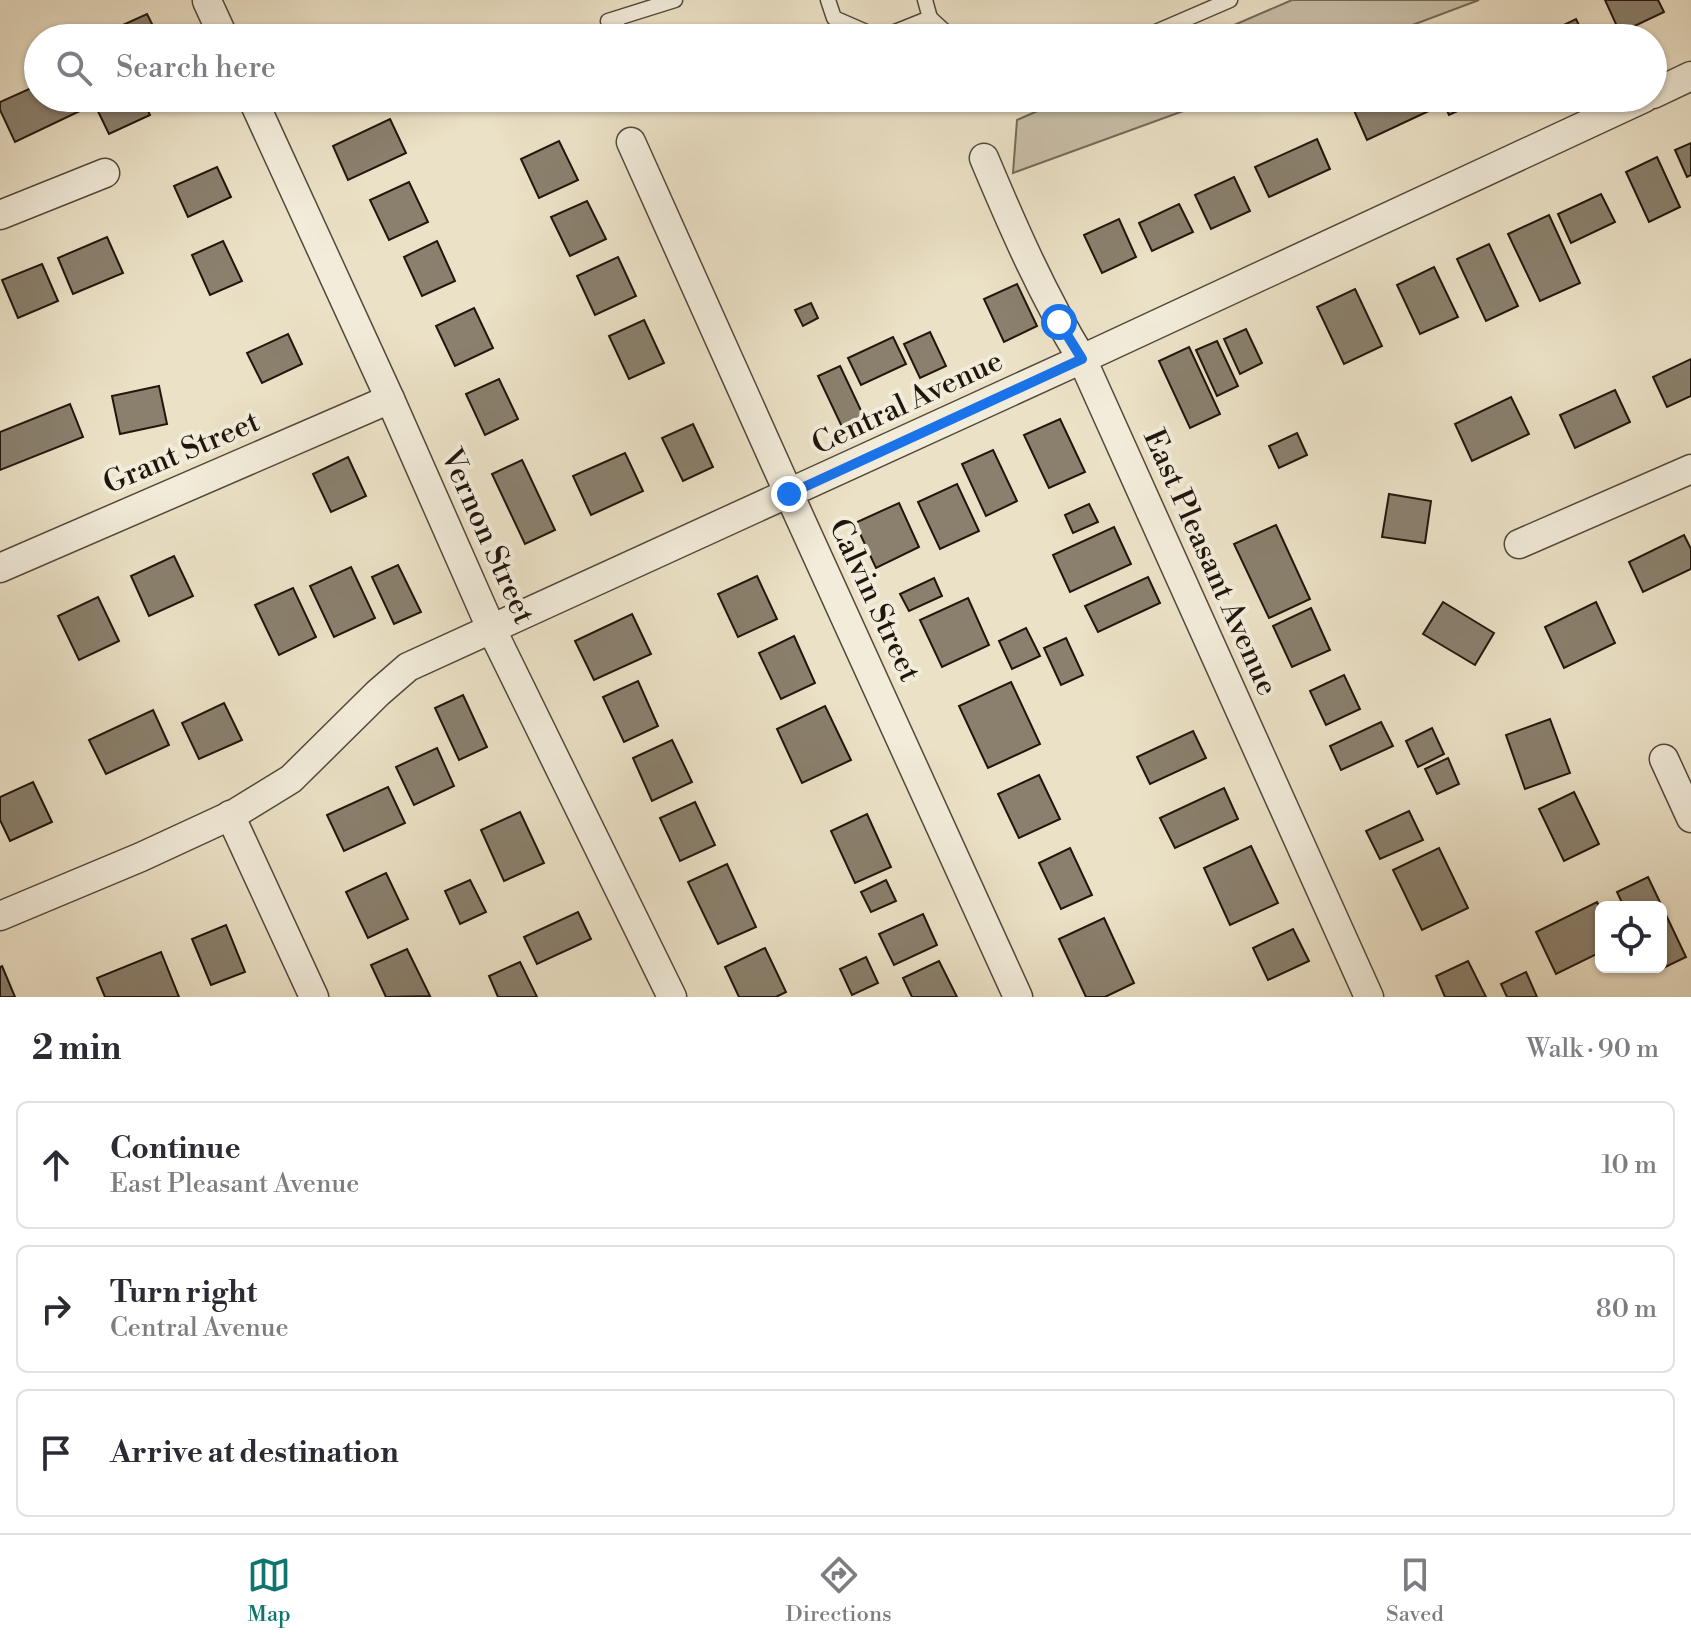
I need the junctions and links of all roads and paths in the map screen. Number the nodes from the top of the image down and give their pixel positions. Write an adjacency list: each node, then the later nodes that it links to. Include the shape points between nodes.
1 (675, 0): 8 (lane, via 608,21)
2 (828, 0): 9 (lane, via 834,18)
3 (925, 0): 6 (lane)
4 (1230, 0): 12 (lane)
5 (207, 1): 7 (street)
6 (930, 18): 10 (lane); 11 (lane)
7 (218, 24)
8 (612, 24)
9 (847, 24)
10 (915, 24)
11 (937, 24)
12 (1174, 24)
13 (1691, 76): 14 (street)
14 (1667, 87)
15 (258, 112): 22 (street, Vernon Street)
16 (1614, 112): 21 (street, Central Avenue)
17 (631, 142): 24 (street, Calvin Street)
18 (984, 158): 21 (street, East Pleasant Avenue, via 1059,322)
19 (105, 173): 20 (street)
20 (0, 215)
21 (1082, 359): 24 (street, Central Avenue); 35 (street, East Pleasant Avenue)
22 (390, 399): 26 (street, Grant Street); 27 (street, Vernon Street)
23 (1691, 469): 25 (street)
24 (789, 494): 27 (street, Central Avenue); 34 (street, Calvin Street)
25 (1519, 544)
26 (0, 568)
27 (491, 628): 29 (street, Central Avenue, via 408,667 291,779); 33 (street, Vernon Street)
28 (1664, 759): 30 (street)
29 (230, 815): 31 (street, Central Avenue); 32 (street)
30 (1691, 818)
31 (0, 916)
32 (314, 997)
33 (672, 997)
34 (1018, 997)
35 (1369, 997)

